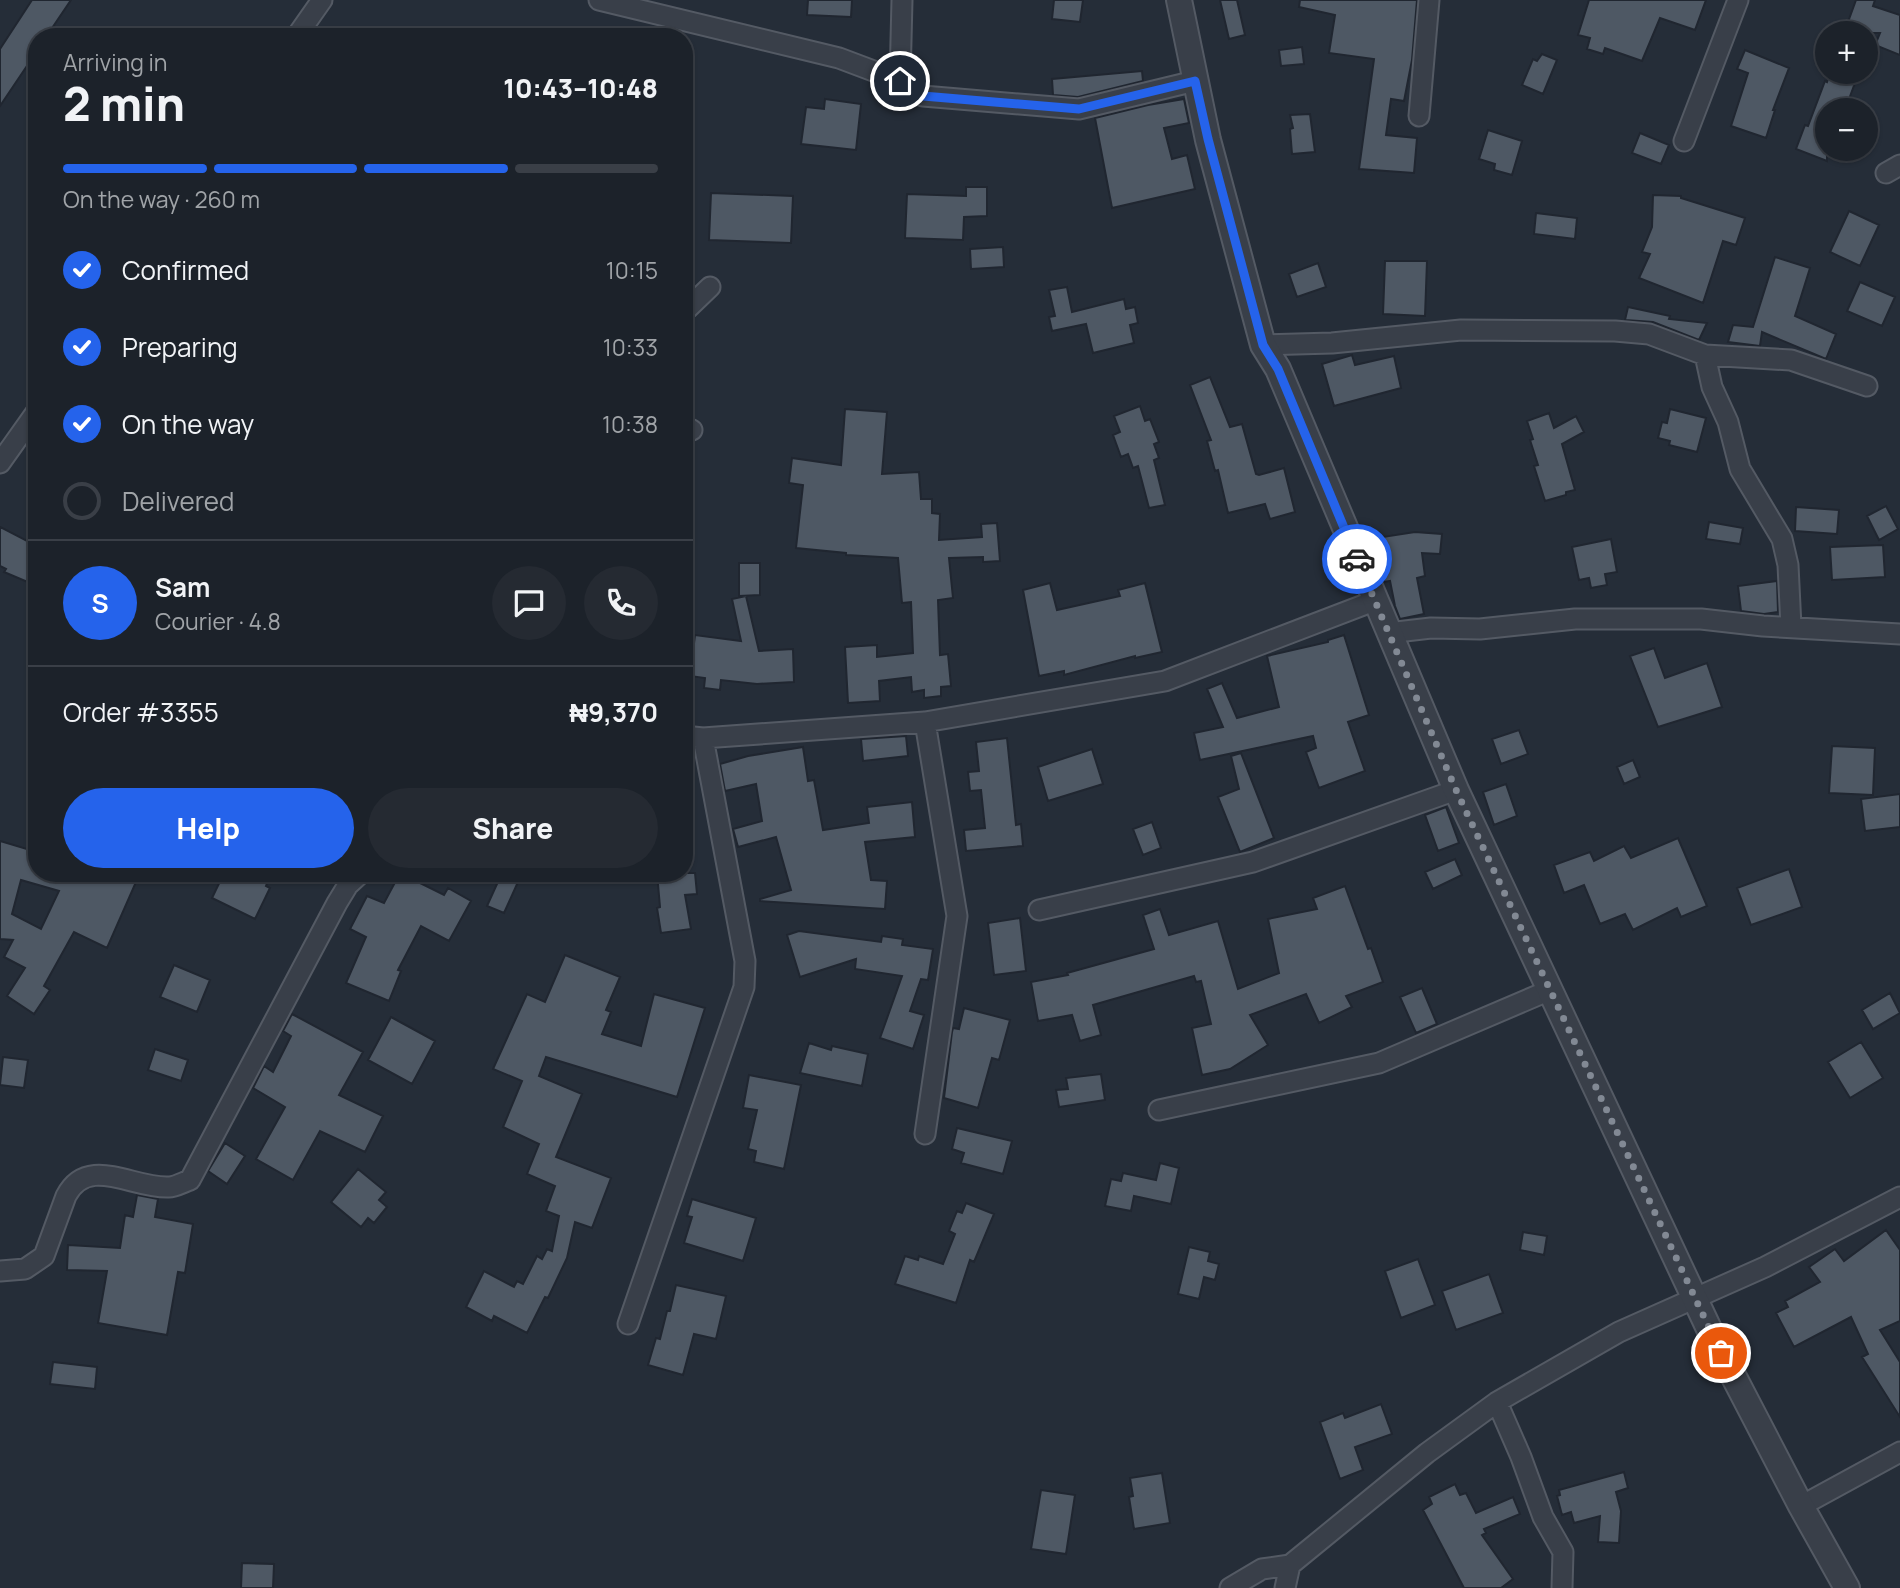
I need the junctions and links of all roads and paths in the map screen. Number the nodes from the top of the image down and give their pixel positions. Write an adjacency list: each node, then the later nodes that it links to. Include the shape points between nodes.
1 (321, 0): 7 (street)
2 (599, 0): 8 (street, via 839,58)
3 (902, 0): 8 (street)
4 (1179, 0): 9 (street)
5 (1429, 0): 10 (street)
6 (1738, 0): 11 (street)
7 (302, 28)
8 (900, 81): 9 (street, via 923,96 1079,109)
9 (1195, 81): 14 (street)
10 (1419, 116)
11 (1684, 141)
12 (710, 287): 13 (street)
13 (693, 303)
14 (1263, 345): 15 (street, via 1461,330 1615,331 1649,334); 19 (street, via 1278,369)
15 (1705, 355): 16 (street, via 1791,360); 20 (street, via 1740,469 1782,538)
16 (1867, 386)
17 (28, 424): 18 (street)
18 (0, 463)
19 (1374, 601): 21 (street); 23 (street, via 1165,681)
20 (1791, 627): 21 (street, via 1701,619 1575,619); 22 (street)
21 (1388, 633): 25 (street)
22 (1900, 634)
23 (925, 722): 24 (street); 30 (street, via 957,916)
24 (694, 737): 34 (street, via 745,961 744,987)
25 (1456, 790): 27 (street, via 1253,862); 28 (street)
26 (351, 882): 32 (street, via 190,1180 169,1187 93,1174 80,1178 66,1196 44,1256 25,1269)
27 (1039, 910)
28 (1549, 990): 29 (street, via 1379,1063); 33 (street)
29 (1159, 1111)
30 (925, 1134)
31 (1900, 1197): 33 (street)
32 (0, 1271)
33 (1695, 1299): 35 (street, via 1619,1332); 37 (street)
34 (628, 1324)
35 (1497, 1402): 38 (street); 41 (street, via 1543,1517 1563,1552)
36 (1900, 1451): 37 (street)
37 (1801, 1506): 42 (street)
38 (1290, 1565): 39 (street, via 1262,1569); 40 (street)
39 (1230, 1588)
40 (1285, 1588)
41 (1562, 1588)
42 (1847, 1588)

